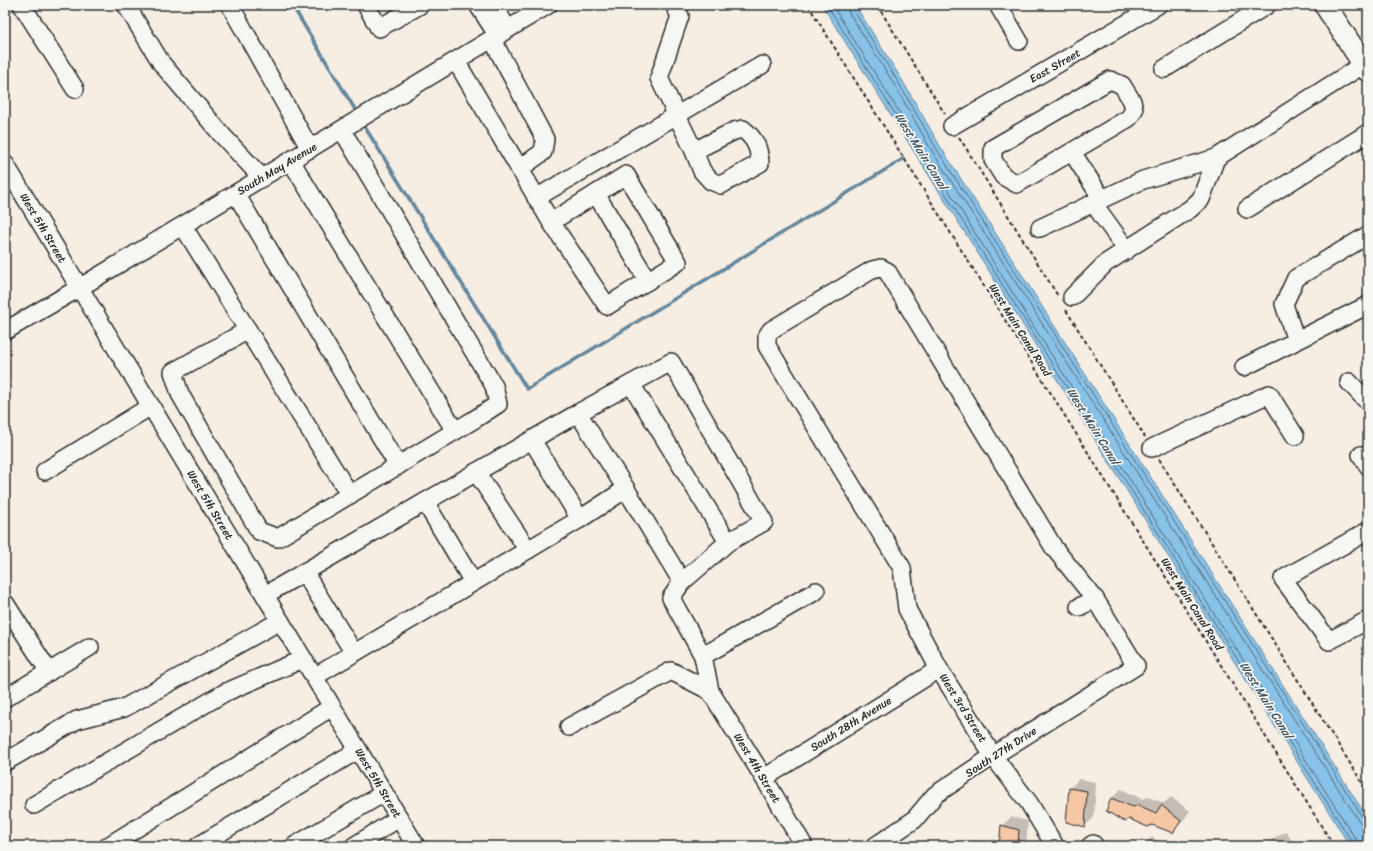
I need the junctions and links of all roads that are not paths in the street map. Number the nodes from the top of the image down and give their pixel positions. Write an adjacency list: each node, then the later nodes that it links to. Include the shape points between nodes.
1 (22, 5): 20 (street)
2 (126, 5): 32 (street, via 162,64)
3 (230, 5): 25 (street)
4 (366, 5): 5 (street, via 379,28)
5 (420, 5)
6 (478, 5): 14 (street)
7 (493, 5): 14 (street)
8 (548, 5): 14 (street, South May Avenue)
9 (674, 5): 21 (street, via 680,16 660,78)
10 (998, 5): 15 (street)
11 (1158, 5): 22 (street, East Street)
12 (1267, 5): 19 (street)
13 (1325, 5): 18 (main road)
14 (499, 35): 16 (street, South May Avenue); 31 (street, via 545,139 543,152)
15 (1019, 41)
16 (456, 61): 23 (street, South May Avenue); 31 (street)
17 (762, 65): 21 (street)
18 (1366, 67): 28 (street)
19 (1164, 69)
20 (75, 89)
21 (677, 115): 26 (street); 35 (street)
22 (952, 126)
23 (342, 130): 25 (street, South May Avenue); 56 (street, via 494,386 498,404)
24 (1368, 133): 37 (street)
25 (310, 149): 29 (street, South May Avenue)
26 (694, 151)
27 (1072, 152): 27 (street, via 1129,118 1134,110 1132,101 1122,85 1110,80 993,148 993,160 1003,176 1017,184); 36 (street)
28 (1216, 158): 36 (street, via 1143,180); 42 (street, via 1201,199)
29 (291, 161): 32 (street, South May Avenue); 56 (street)
30 (5, 164): 44 (street, West 5th Street)
31 (519, 169): 35 (street)
32 (262, 178): 33 (street, South May Avenue)
33 (236, 194): 39 (street, South May Avenue); 60 (street)
34 (596, 194): 38 (street); 43 (street); 43 (street, via 626,175 678,262)
35 (536, 198): 38 (street)
36 (1098, 201): 40 (street); 42 (street)
37 (1247, 210)
38 (550, 222): 43 (street, via 607,306)
39 (183, 226): 44 (street, South May Avenue); 47 (street)
40 (1040, 228)
41 (1368, 235): 49 (street, via 1296,278 1284,304)
42 (1127, 250): 45 (street, via 1106,263)
43 (648, 281)
44 (80, 288): 48 (street, South May Avenue); 54 (street, West 5th Street)
45 (1066, 302)
46 (1368, 306): 49 (street)
47 (248, 330): 64 (street); 64 (street, via 173,372 180,394 260,531 278,538)
48 (5, 331)
49 (1296, 341): 50 (street)
50 (1244, 367)
51 (1349, 382): 53 (street, via 1365,399)
52 (631, 384): 55 (street); 68 (street); 68 (street, via 670,362 764,522)
53 (1368, 398)
54 (151, 406): 61 (street); 74 (street, West 5th Street)
55 (578, 413): 58 (street); 63 (street)
56 (455, 431): 60 (street)
57 (1295, 436): 59 (street, via 1269,394)
58 (532, 440): 62 (street); 66 (street)
59 (1152, 448)
60 (398, 466): 64 (street)
61 (45, 471)
62 (476, 472): 65 (street); 69 (street)
63 (626, 489): 66 (street); 72 (street)
64 (350, 495)
65 (425, 502): 70 (street); 71 (street)
66 (580, 519): 69 (street)
67 (1368, 531): 78 (street, via 1282,579 1329,641)
68 (728, 542): 72 (street)
69 (528, 550): 71 (street)
70 (304, 572): 74 (street); 81 (street)
71 (473, 582): 81 (street)
72 (682, 582): 82 (street, via 671,598)
73 (816, 591): 82 (street)
74 (265, 595): 79 (street, West 5th Street)
75 (1095, 599): 77 (street); 84 (street, West 3rd Street, via 1054,548 887,271 881,268 872,270 771,330 767,336 767,346 902,568 907,609); 92 (street, South 27th Drive, via 1136,666)
76 (5, 603): 85 (street)
77 (1079, 608)
78 (1368, 620)
79 (280, 621): 83 (street, West 5th Street); 93 (street, via 124,708 77,720)
80 (90, 647): 85 (street)
81 (354, 653): 86 (street)
82 (703, 656): 87 (street)
83 (303, 659): 86 (street, West 5th Street); 96 (street, via 224,693)
84 (939, 669): 92 (street, West 3rd Street); 94 (street, South 28th Avenue)
85 (49, 672): 88 (street)
86 (314, 677): 89 (street, West 5th Street)
87 (710, 690): 90 (street, via 671,671); 94 (street, West 4th Street)
88 (5, 698)
89 (332, 707): 91 (street, West 5th Street); 98 (street)
90 (569, 727)
91 (358, 750): 95 (street, West 5th Street); 99 (street)
92 (993, 756): 104 (street, South 27th Drive, via 935,795 914,820); 105 (street, West 3rd Street, via 1029,803)
93 (5, 762)
94 (764, 778): 103 (street, West 4th Street)
95 (384, 793): 97 (street, West 5th Street); 100 (street)
96 (34, 805)
97 (399, 818): 101 (street); 102 (street, West 5th Street)
98 (108, 846)
99 (198, 846)
100 (294, 846)
101 (354, 846)
102 (416, 846)
103 (804, 846)
104 (875, 846)
105 (1055, 846)
106 (1090, 846): 107 (street)
107 (1095, 846)

